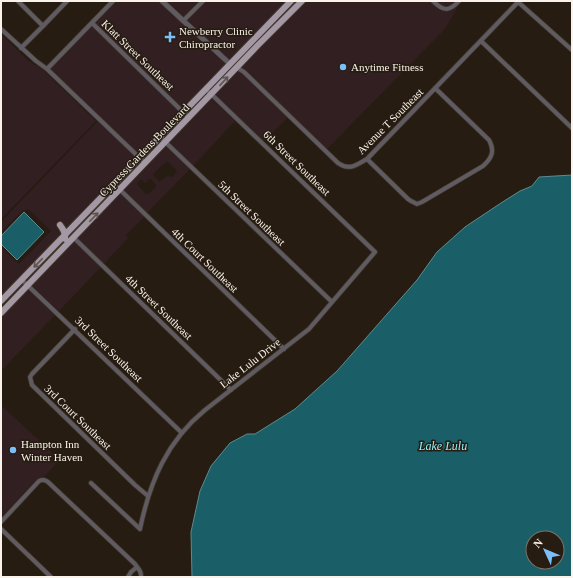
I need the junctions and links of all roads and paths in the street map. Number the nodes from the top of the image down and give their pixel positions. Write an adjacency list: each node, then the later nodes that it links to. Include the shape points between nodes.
1 (18, 1): 13 (street)
2 (67, 1): 13 (street)
3 (113, 1): 12 (street)
4 (162, 1): 11 (street)
5 (203, 1): 11 (street)
6 (292, 1): 15 (main road, via 291,7); 19 (main road, Cypress Gardens Boulevard)
7 (302, 1): 15 (main road, Cypress Gardens Boulevard)
8 (433, 1): 9 (street, via 441,8 449,9)
9 (459, 1)
10 (517, 2): 16 (street, Avenue T Southeast); 18 (street)
11 (184, 21): 19 (street)
12 (92, 23): 21 (street); 25 (street, Klatt Street Southeast)
13 (43, 26): 17 (street)
14 (1, 29): 17 (street)
15 (266, 37): 20 (main road, Cypress Gardens Boulevard)
16 (481, 40): 22 (street, Avenue T Southeast); 27 (street)
17 (21, 48): 21 (street)
18 (572, 50)
19 (230, 64): 20 (street, Avenue T Southeast); 23 (main road, Cypress Gardens Boulevard)
20 (236, 68): 24 (main road, Cypress Gardens Boulevard, one-way to 20); 31 (street, Avenue T Southeast, via 244,72 338,163 354,167)
21 (47, 69): 30 (street)
22 (435, 88): 31 (street, Avenue T Southeast); 31 (street, via 489,140 492,151 488,161 417,204 408,199)
23 (206, 89): 24 (street, 6th Street Southeast); 25 (main road, Cypress Gardens Boulevard)
24 (211, 95): 26 (main road, Cypress Gardens Boulevard); 39 (street, 6th Street Southeast)
25 (184, 112): 26 (street, Klatt Street Southeast); 28 (main road, Cypress Gardens Boulevard)
26 (189, 118): 29 (main road, Cypress Gardens Boulevard)
27 (572, 128)
28 (160, 137): 29 (street, 5th Street Southeast); 30 (main road, Cypress Gardens Boulevard)
29 (165, 142): 32 (main road, Cypress Gardens Boulevard); 44 (street, 5th Street Southeast)
30 (139, 158): 32 (street); 33 (main road, Cypress Gardens Boulevard)
31 (367, 159)
32 (145, 163): 34 (main road, Cypress Gardens Boulevard)
33 (114, 184): 34 (street, 4th Court Southeast); 35 (main road, Cypress Gardens Boulevard)
34 (120, 189): 38 (main road, Cypress Gardens Boulevard, one-way to 34); 47 (street, 4th Court Southeast)
35 (87, 213): 37 (main road, Cypress Gardens Boulevard); 38 (main road)
36 (60, 224): 37 (main road)
37 (65, 235): 40 (main road, via 65,240); 41 (main road, Cypress Gardens Boulevard, one-way to 41)
38 (74, 238): 40 (main road, Cypress Gardens Boulevard); 48 (street, 4th Street Southeast)
39 (375, 252): 44 (street, Lake Lulu Drive)
40 (52, 260): 42 (main road, Cypress Gardens Boulevard)
41 (22, 280): 42 (street, 3rd Street Southeast); 43 (main road, Cypress Gardens Boulevard)
42 (28, 285): 45 (main road, Cypress Gardens Boulevard); 46 (street, 3rd Street Southeast)
43 (1, 302)
44 (332, 302): 47 (street, Lake Lulu Drive, via 309,329)
45 (1, 313)
46 (75, 329): 49 (street, 3rd Street Southeast); 51 (street, 3rd Court Southeast, via 32,374 32,385)
47 (284, 349): 48 (street, Lake Lulu Drive)
48 (231, 390): 49 (street, Lake Lulu Drive, via 196,418)
49 (182, 433): 51 (street, Lake Lulu Drive, via 166,456)
50 (91, 483): 51 (street, Lake Lulu Drive, via 140,529)
51 (148, 496)
52 (1, 522): 54 (street, via 39,481 45,480)
53 (1, 529): 55 (street)
54 (137, 567): 56 (street); 57 (street)
55 (52, 577)
56 (128, 577)
57 (142, 577)

